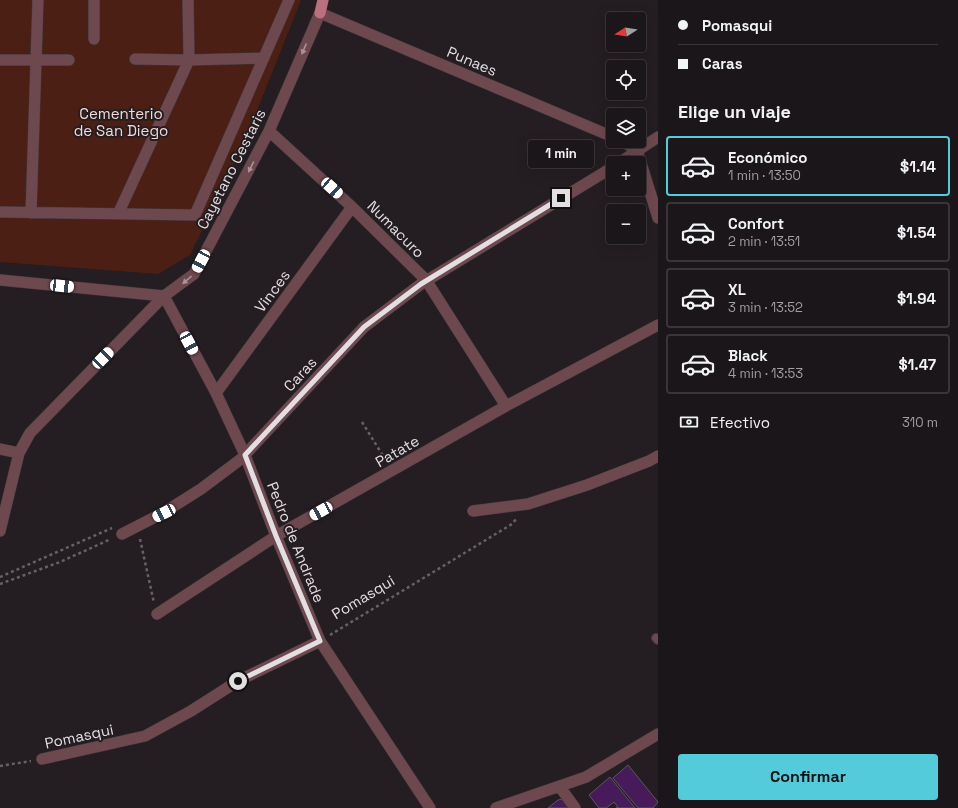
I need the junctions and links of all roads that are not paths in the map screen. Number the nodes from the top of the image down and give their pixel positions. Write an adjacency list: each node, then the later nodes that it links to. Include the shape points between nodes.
1 (38, 0): 11 (street)
2 (94, 0): 7 (street)
3 (188, 0): 13 (street)
4 (289, 0): 8 (street)
5 (323, 0): 6 (main road)
6 (320, 13): 14 (street, Cayetano Cestaris, one-way to 14); 15 (street, Punaes)
7 (94, 39)
8 (264, 58): 13 (street); 24 (street, via 195,215)
9 (135, 59): 13 (street)
10 (0, 60): 11 (street)
11 (36, 60): 12 (street); 23 (street)
12 (69, 60)
13 (189, 60): 24 (street)
14 (268, 131): 21 (street, Numacuro); 28 (street, Cayetano Cestaris, one-way to 28, via 194,274)
15 (606, 134)
16 (658, 137): 18 (street)
17 (634, 148): 18 (street)
18 (637, 150): 19 (street); 25 (street)
19 (629, 156)
20 (606, 171): 27 (street, Caras)
21 (352, 207): 27 (street, Numacuro); 30 (street, Vinces)
22 (0, 212): 23 (street)
23 (31, 213): 24 (street)
24 (118, 214)
25 (658, 218)
26 (0, 280): 28 (street)
27 (426, 280): 31 (street, Numacuro); 34 (street, Caras, via 364,327)
28 (164, 296): 30 (street, Pedro de Andrade); 33 (street, Cayetano Cestaris, via 41,420)
29 (658, 325): 31 (street, Patate)
30 (216, 393): 34 (street, Pedro de Andrade)
31 (506, 406): 39 (street, Patate)
32 (0, 449): 33 (street)
33 (19, 453): 38 (street, Cayetano Cestaris)
34 (245, 455): 37 (street, Caras, via 164,513); 39 (street, Pedro de Andrade)
35 (658, 456): 36 (street, via 587,485 528,504)
36 (473, 511)
37 (120, 529)
38 (0, 531)
39 (276, 536): 40 (street, Patate); 41 (street, Pedro de Andrade)
40 (156, 610)
41 (320, 641): 43 (street, Pomasqui, via 238,681 145,736); 45 (street, Pedro de Andrade)
42 (658, 734): 44 (street, via 586,777)
43 (42, 759)
44 (560, 787): 46 (street); 47 (street)
45 (430, 808)
46 (496, 808)
47 (575, 808)

